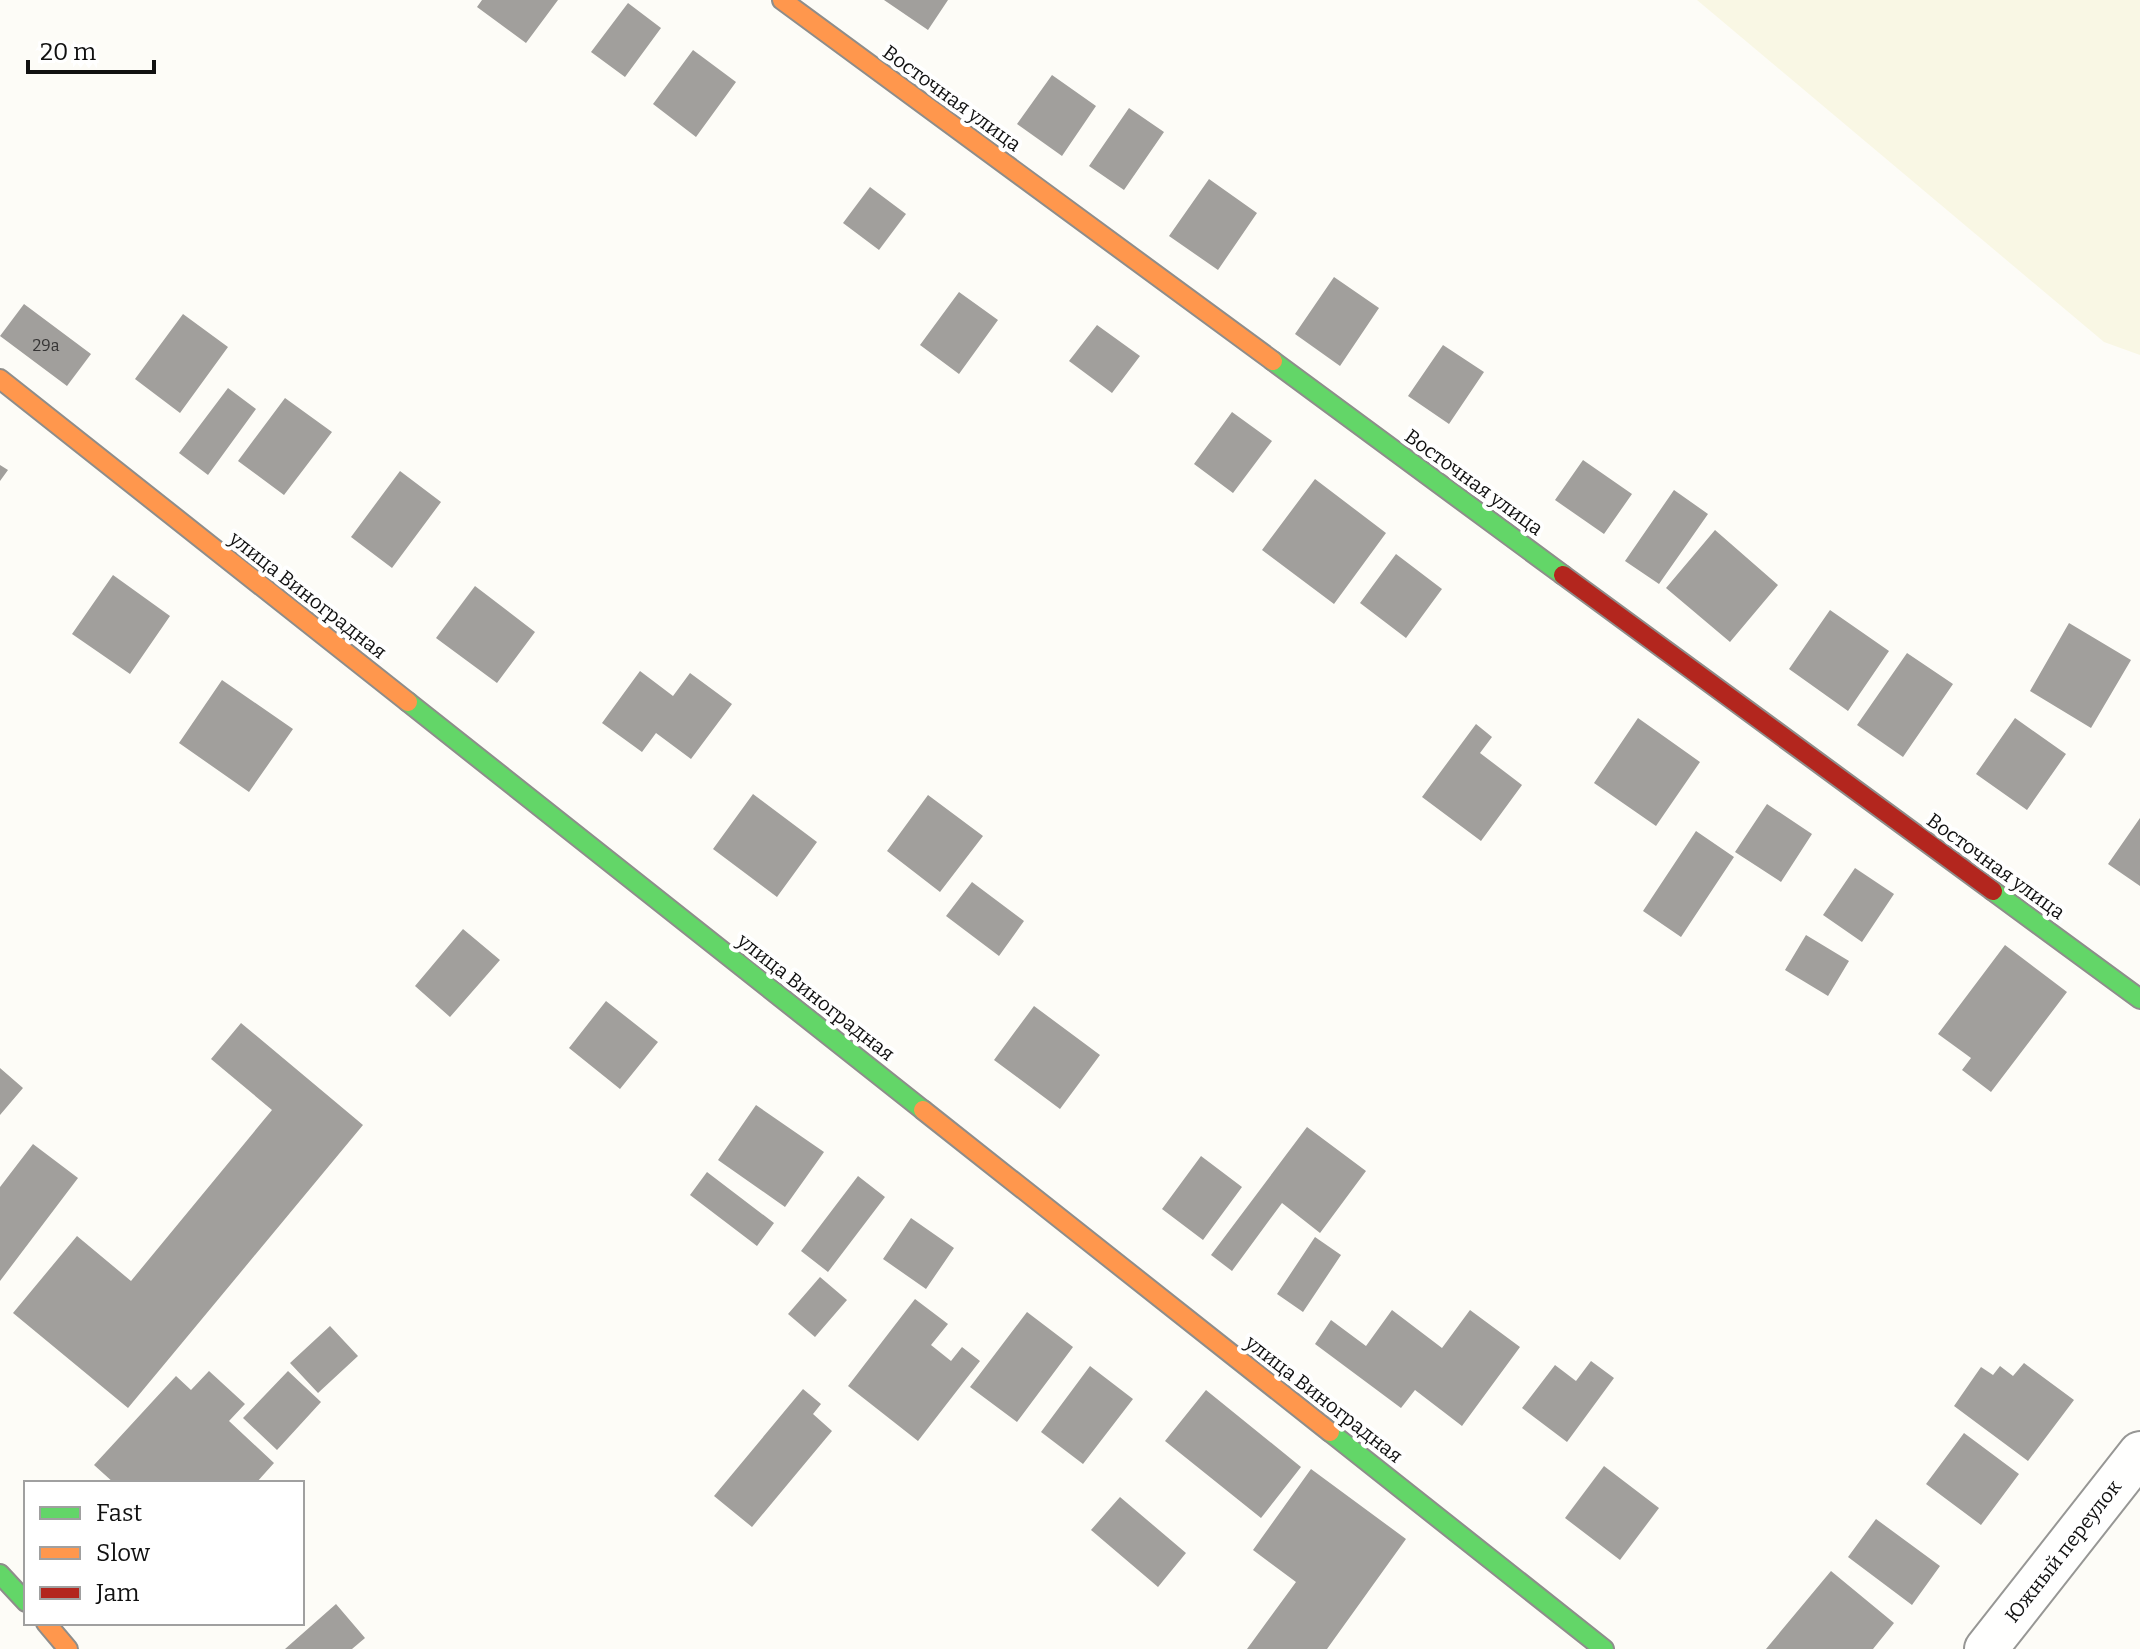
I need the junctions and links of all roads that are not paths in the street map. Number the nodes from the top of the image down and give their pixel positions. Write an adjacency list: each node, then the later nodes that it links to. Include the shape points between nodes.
1 (782, 0): 3 (main road, Восточная улица)
2 (0, 379): 9 (main road, улица Виноградная)
3 (2140, 999)
4 (2140, 1453): 10 (street, Южный переулок)
5 (0, 1574): 6 (main road)
6 (24, 1600)
7 (48, 1625): 8 (main road)
8 (68, 1649)
9 (1604, 1649)
10 (1986, 1649)

